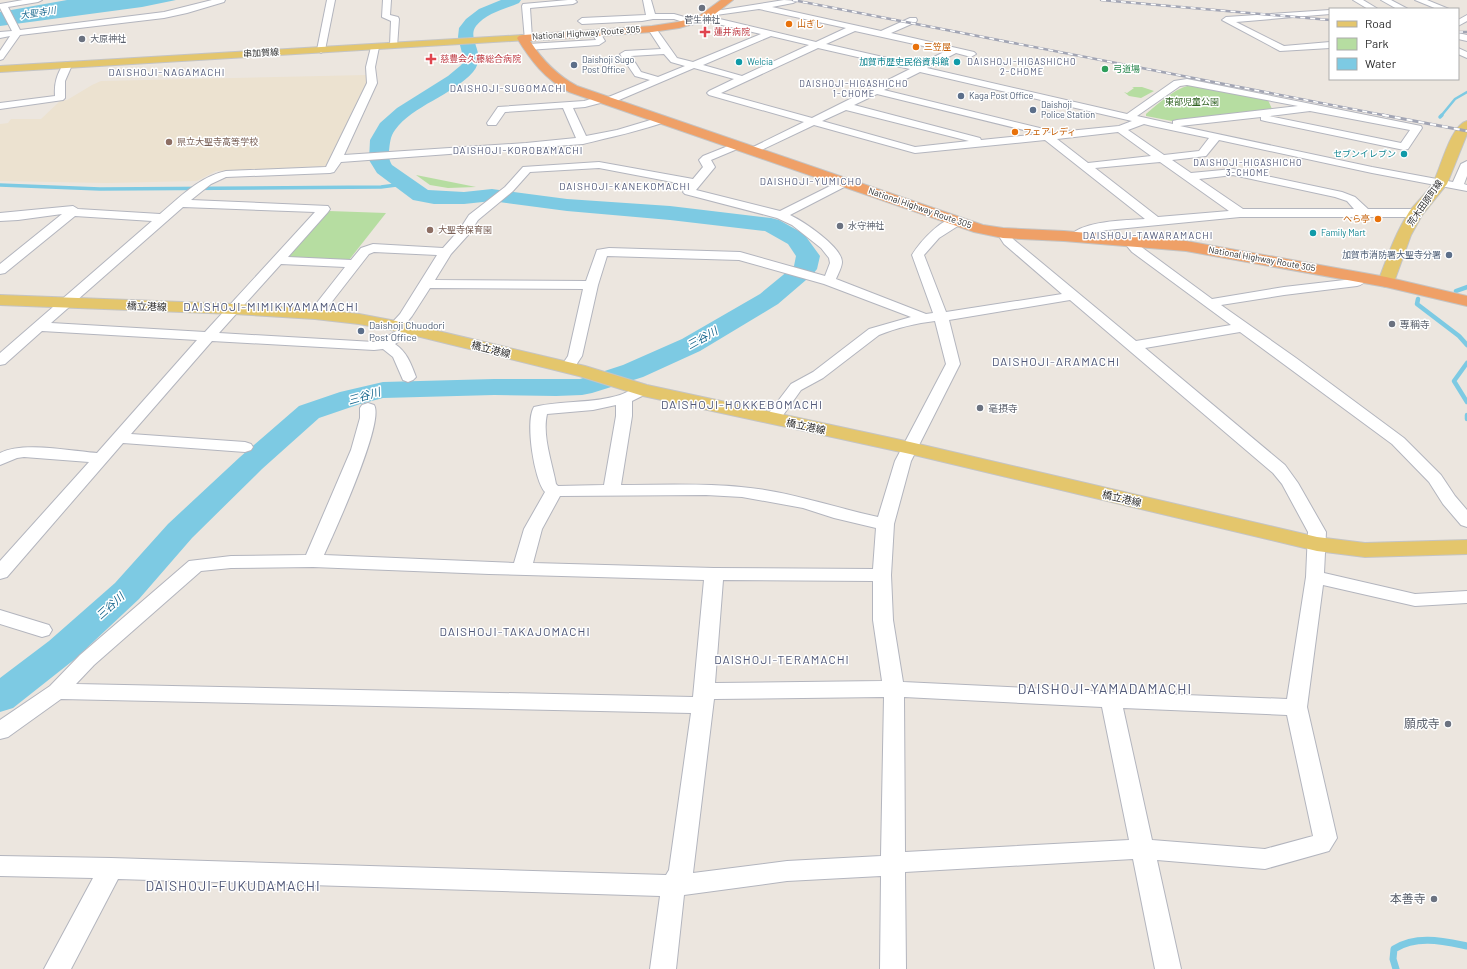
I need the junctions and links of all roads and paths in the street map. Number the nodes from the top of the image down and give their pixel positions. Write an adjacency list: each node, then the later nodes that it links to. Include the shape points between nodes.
1 (38, 0): 14 (street)
2 (221, 0): 26 (street, via 164,15)
3 (331, 0): 36 (street)
4 (387, 0): 5 (street); 34 (street, via 386,17 395,19)
5 (392, 0)
6 (647, 0): 20 (street, via 650,14)
7 (721, 0): 21 (street, via 708,8)
8 (728, 0): 21 (highway, National Highway Route 305)
9 (1357, 0): 16 (street)
10 (1385, 0): 17 (street)
11 (1419, 0): 18 (street)
12 (572, 1): 23 (street); 31 (street, via 526,6)
13 (793, 1): 15 (street)
14 (2, 6): 26 (street)
15 (762, 7): 21 (street); 24 (street)
16 (1373, 8)
17 (1402, 8)
18 (1442, 8)
19 (1329, 12): 33 (street, via 1226,20 1283,49)
20 (653, 16): 21 (street); 23 (street)
21 (704, 16): 25 (highway, National Highway Route 305); 28 (street)
22 (913, 20): 29 (street)
23 (582, 21): 27 (street, via 585,28)
24 (854, 28): 29 (street); 32 (street)
25 (652, 29): 27 (highway, National Highway Route 305); 37 (street)
26 (17, 32): 30 (street); 40 (street)
27 (593, 33): 31 (highway, National Highway Route 305)
28 (769, 34): 32 (street); 42 (street)
29 (882, 34): 38 (street)
30 (0, 35)
31 (526, 41): 34 (main road, 串加賀線, via 480,40); 48 (highway, National Highway Route 305, via 543,68 560,83)
32 (818, 45): 43 (street); 45 (street)
33 (1329, 45)
34 (394, 46): 35 (main road, 串加賀線)
35 (375, 47): 36 (main road, 串加賀線); 70 (street, via 370,73 372,83)
36 (321, 50): 41 (main road, 串加賀線)
37 (666, 50): 42 (street, via 674,60); 46 (street, via 625,54 638,74)
38 (955, 50): 39 (street); 43 (street)
39 (971, 54)
40 (0, 57)
41 (67, 65): 44 (main road, 串加賀線); 50 (street, via 60,77 60,98)
42 (694, 66): 45 (street); 46 (street)
43 (920, 68): 47 (street); 54 (street)
44 (0, 69)
45 (744, 79): 57 (street, via 712,93)
46 (659, 80): 48 (street)
47 (877, 91): 51 (street); 62 (street)
48 (605, 100): 49 (street); 55 (highway, National Highway Route 305)
49 (567, 105): 58 (street, via 502,109); 64 (street)
50 (0, 106)
51 (844, 106): 57 (street); 65 (street)
52 (1310, 108): 53 (street); 53 (street, via 1417,128 1404,147); 54 (street, via 1312,106 1187,82 1177,83)
53 (1252, 115): 59 (street)
54 (1130, 117): 56 (street)
55 (664, 119): 64 (street, via 618,134); 66 (highway, National Highway Route 305)
56 (1144, 121): 59 (street); 61 (street)
57 (814, 122): 65 (street, via 911,149); 67 (street)
58 (492, 123)
59 (1162, 125): 63 (street)
60 (1467, 125): 75 (main road, 荒木田原町線, via 1459,136)
61 (1120, 129): 62 (street); 69 (street)
62 (1050, 135): 65 (street); 72 (street)
63 (1216, 137): 69 (street, via 1202,154); 75 (street)
64 (583, 141): 68 (street)
65 (986, 142)
66 (738, 146): 67 (highway, National Highway Route 305); 77 (street, via 707,158 705,160 708,167)
67 (753, 151): 74 (highway, National Highway Route 305)
68 (524, 158): 70 (street, via 406,154); 77 (street, via 599,164); 91 (street, via 509,189 473,218)
69 (1162, 158): 72 (street); 73 (street)
70 (337, 159): 78 (street, via 330,170 326,171 217,175)
71 (1467, 164): 76 (street)
72 (1087, 166): 87 (street)
73 (1190, 177): 80 (street, via 1233,172 1338,194 1351,199); 81 (street)
74 (846, 182): 83 (street); 86 (highway, National Highway Route 305)
75 (1440, 184): 76 (street); 82 (main road, 荒木田原町線)
76 (1462, 187)
77 (688, 191): 83 (street)
78 (182, 201): 85 (street); 92 (street, via 324,209)
79 (72, 212): 84 (street, via 73,210 62,210 18,217); 85 (street); 94 (street)
80 (1364, 212): 81 (street); 82 (street)
81 (1240, 213): 87 (street)
82 (1416, 213): 97 (main road, 荒木田原町線, via 1403,235)
83 (781, 215): 96 (street, via 796,222 831,250 836,263)
84 (0, 217)
85 (163, 218): 103 (street)
86 (957, 221): 88 (highway, National Highway Route 305); 107 (street, via 946,226 918,255)
87 (1155, 221): 89 (street, via 1088,230)
88 (1003, 233): 89 (highway, National Highway Route 305); 100 (street, via 1008,241)
89 (1075, 237): 90 (highway, National Highway Route 305)
90 (1128, 240): 95 (highway, National Highway Route 305, via 1209,249); 104 (street, via 1136,249)
91 (446, 252): 93 (street, via 373,248 365,251); 98 (street)
92 (276, 260): 93 (street); 105 (street)
93 (354, 264): 106 (street)
94 (0, 270)
95 (1361, 278): 97 (highway, National Highway Route 305); 104 (street, via 1357,282)
96 (826, 280): 99 (street, via 729,255 609,252 602,253); 108 (street)
97 (1386, 282): 101 (highway, National Highway Route 305)
98 (426, 284): 99 (street); 111 (street, via 405,316)
99 (591, 285): 118 (street, via 575,356)
100 (1073, 296): 107 (street); 116 (street)
101 (1464, 298)
102 (0, 300): 103 (main road, 橋立港線)
103 (69, 302): 105 (main road, 橋立港線); 109 (street)
104 (1210, 303): 110 (street)
105 (234, 309): 106 (main road, 橋立港線); 112 (street)
106 (315, 314): 111 (main road, 橋立港線, via 354,318)
107 (941, 316): 108 (street); 125 (street, via 953,364)
108 (925, 318): 122 (street, via 874,332 818,375 796,387)
109 (40, 327): 112 (street); 114 (street)
110 (1242, 327): 116 (street); 130 (street, via 1398,441 1435,479)
111 (402, 328): 115 (street); 118 (main road, 橋立港線)
112 (208, 337): 115 (street, via 374,346); 123 (street)
113 (0, 344): 114 (street)
114 (19, 344): 117 (street)
115 (384, 344): 119 (street, via 394,348 403,360)
116 (1134, 346): 132 (street, via 1279,469 1290,483 1317,532)
117 (0, 361)
118 (567, 368): 120 (main road, 橋立港線, via 585,372)
119 (408, 377)
120 (633, 392): 122 (main road, 橋立港線); 128 (street, via 624,416); 129 (street, via 593,405 540,410 537,415 537,426 548,485)
121 (368, 408): 134 (street, via 368,418 359,450)
122 (773, 418): 125 (main road, 橋立港線)
123 (119, 438): 124 (street); 126 (street)
124 (244, 447)
125 (910, 448): 131 (street, via 903,461); 132 (main road, 橋立港線)
126 (101, 458): 127 (street, via 24,452 14,453); 136 (street)
127 (0, 460)
128 (612, 490): 129 (street); 131 (street, via 742,492 806,503)
129 (554, 491): 135 (street, via 533,529)
130 (1467, 521)
131 (885, 524): 138 (street)
132 (1317, 544): 133 (main road, 橋立港線, via 1365,550); 139 (street)
133 (1467, 547)
134 (313, 561): 135 (street); 144 (street, via 230,562 196,566 87,660)
135 (522, 568): 137 (street)
136 (0, 573)
137 (714, 574): 138 (street); 145 (street)
138 (882, 575): 143 (street, via 883,620)
139 (1315, 577): 140 (street, via 1415,600); 147 (street)
140 (1467, 597)
141 (0, 617): 142 (street)
142 (42, 630)
143 (894, 688): 145 (street); 146 (street); 150 (street)
144 (56, 691): 145 (street); 148 (street)
145 (703, 698): 153 (street, via 681,872)
146 (1111, 700): 147 (street); 149 (street)
147 (1296, 707): 149 (street, via 1325,838 1321,844 1265,859)
148 (0, 731)
149 (1144, 849): 150 (street); 157 (street)
150 (892, 864): 153 (street, via 787,871); 156 (street)
151 (0, 866): 152 (street)
152 (111, 868): 153 (street); 154 (street)
153 (673, 886): 155 (street)
154 (57, 969)
155 (663, 969)
156 (893, 969)
157 (1168, 969)

